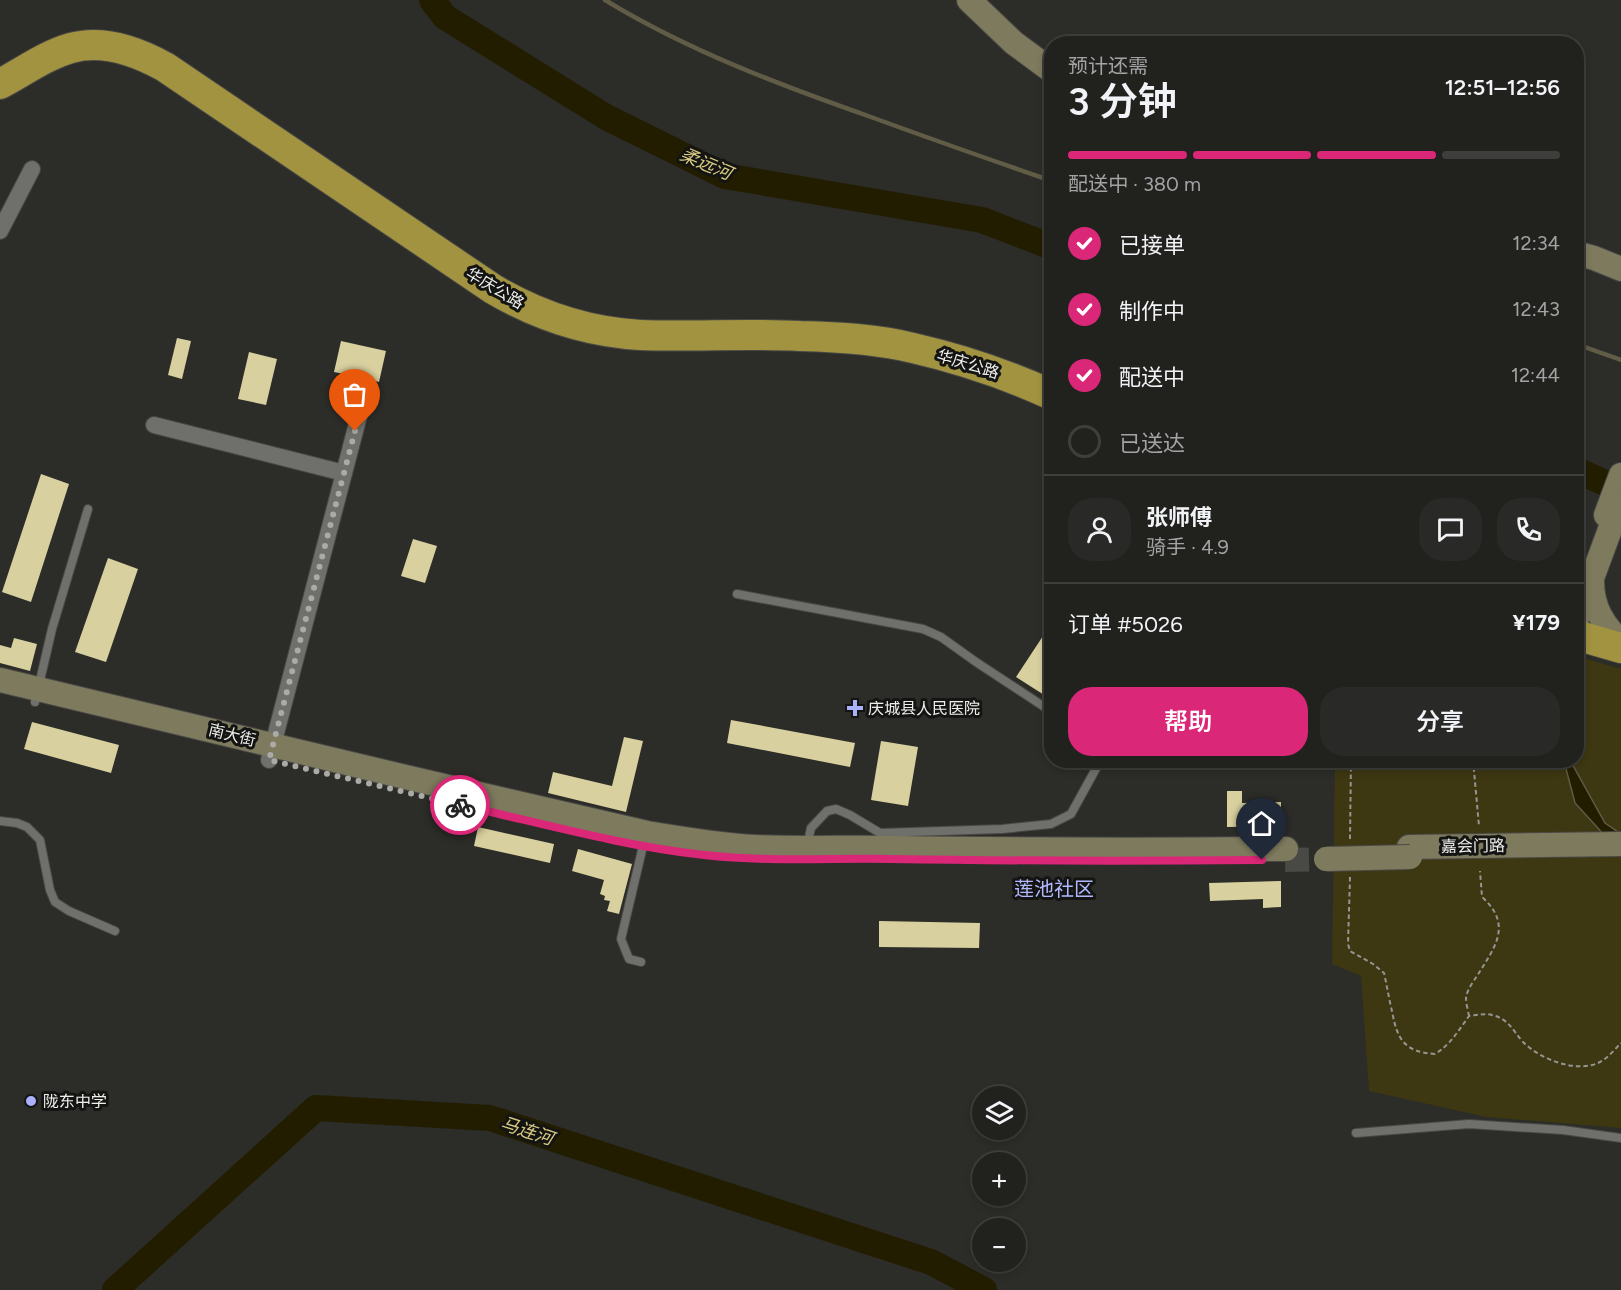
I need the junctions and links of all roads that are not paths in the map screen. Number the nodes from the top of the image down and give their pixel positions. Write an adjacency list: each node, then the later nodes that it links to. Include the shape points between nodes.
1 (969, 0): 2 (main road)
2 (1044, 65)
3 (0, 77): 11 (highway, 华庆公路, via 69,41 130,43 169,61 498,282 541,304 570,314 640,327 799,328 913,340)
4 (0, 84): 13 (highway, 华庆公路, via 72,48 128,50 165,67 493,289 538,312 567,322 639,334 798,335 902,346 965,362)
5 (32, 169): 6 (street)
6 (0, 231)
7 (1584, 250): 9 (main road)
8 (1584, 255): 10 (main road)
9 (1621, 262)
10 (1621, 269)
11 (1044, 383)
12 (366, 389): 15 (street)
13 (1044, 391)
14 (154, 425): 15 (street)
15 (344, 473): 32 (street)
16 (1621, 475): 19 (main road)
17 (1621, 500): 20 (main road)
18 (88, 509): 30 (lane, via 52,628)
19 (1584, 580)
20 (1584, 581)
21 (1584, 584): 24 (main road, via 1592,590 1602,621)
22 (737, 594): 31 (lane, via 923,629 941,637)
23 (1584, 637): 26 (highway)
24 (1621, 642)
25 (1584, 645): 27 (highway)
26 (1621, 648)
27 (1621, 656)
28 (0, 680): 30 (main road, 南大街)
29 (0, 694): 30 (main road, 南大街)
30 (37, 695): 32 (main road, 南大街)
31 (1044, 707)
32 (271, 753): 35 (main road, 南大街); 37 (main road, 南大街, via 647,833)
33 (1097, 768): 37 (lane, via 1071,814 1051,824 880,833 836,809 827,812 811,828)
34 (0, 820): 40 (lane, via 27,827 40,840 55,902)
35 (643, 846): 37 (main road, 南大街, via 740,858); 41 (lane, via 621,939 629,959)
36 (1613, 849): 38 (main road, 嘉会门路)
37 (806, 853): 39 (main road, 南大街, via 1008,861)
38 (1326, 854)
39 (1285, 855)
40 (115, 931)
41 (641, 962)
42 (1356, 1134): 43 (lane, via 1469,1124)
43 (1621, 1138)

